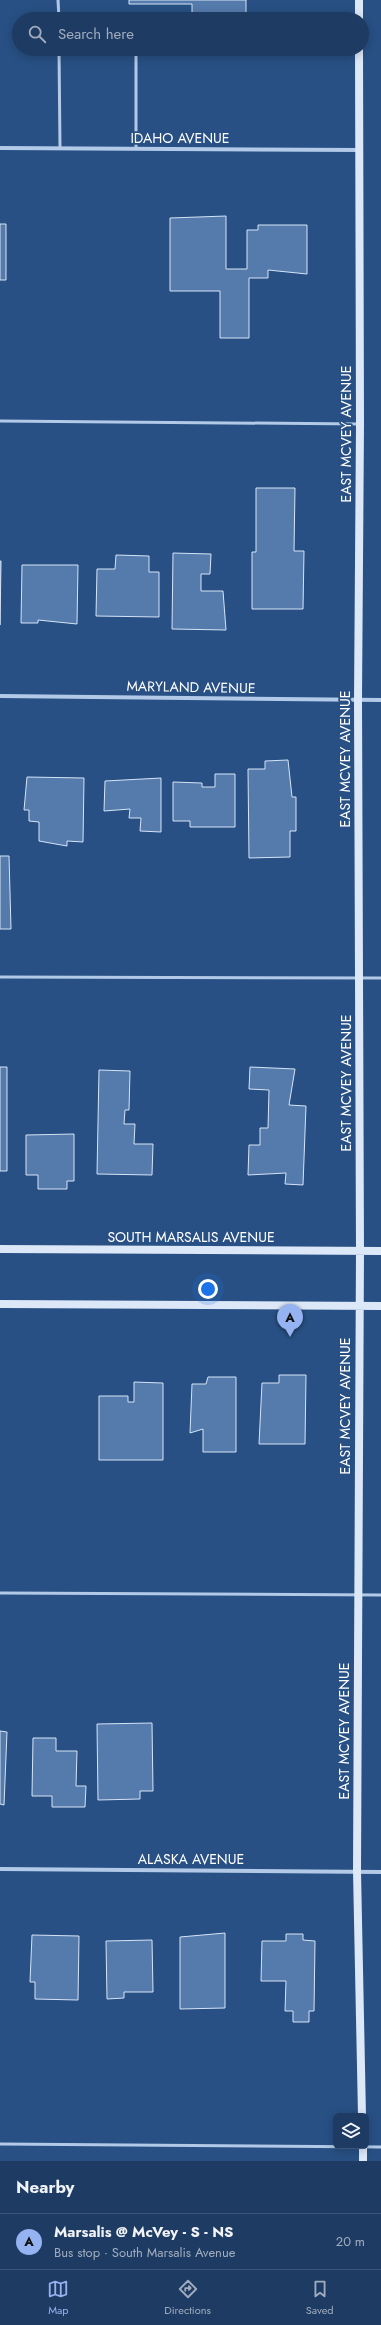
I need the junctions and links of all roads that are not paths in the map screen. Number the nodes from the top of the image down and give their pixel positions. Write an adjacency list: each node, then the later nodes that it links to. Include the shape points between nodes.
1 (58, 0): 3 (lane)
2 (359, 0): 4 (street)
3 (59, 12)
4 (359, 12)
5 (59, 56): 9 (lane)
6 (136, 56): 10 (lane)
7 (359, 56): 11 (street, EAST MCVEY AVENUE)
8 (0, 148): 9 (street, IDAHO AVENUE)
9 (60, 148): 10 (street, IDAHO AVENUE)
10 (136, 148): 11 (street, IDAHO AVENUE)
11 (360, 150): 13 (street, EAST MCVEY AVENUE)
12 (0, 421): 13 (lane)
13 (360, 424): 15 (street, EAST MCVEY AVENUE)
14 (0, 696): 15 (street, MARYLAND AVENUE)
15 (358, 700): 16 (street, MARYLAND AVENUE); 18 (street, EAST MCVEY AVENUE)
16 (381, 700)
17 (0, 977): 18 (lane)
18 (359, 977): 19 (lane); 21 (street, EAST MCVEY AVENUE)
19 (381, 978)
20 (0, 1249): 21 (street, SOUTH MARSALIS AVENUE)
21 (360, 1251): 22 (street, SOUTH MARSALIS AVENUE); 24 (street, EAST MCVEY AVENUE)
22 (381, 1252)
23 (0, 1304): 24 (street)
24 (359, 1306): 25 (street); 27 (street, EAST MCVEY AVENUE)
25 (381, 1306)
26 (0, 1593): 27 (lane)
27 (357, 1595): 28 (lane); 30 (street, EAST MCVEY AVENUE)
28 (381, 1595)
29 (0, 1869): 30 (street, ALASKA AVENUE)
30 (357, 1871): 31 (street, ALASKA AVENUE); 32 (street, EAST MCVEY AVENUE)
31 (381, 1872)
32 (362, 2113)
33 (0, 2144): 34 (lane)
34 (333, 2147)
35 (369, 2147): 36 (lane)
36 (381, 2148)
37 (363, 2149): 38 (street)
38 (363, 2161)

